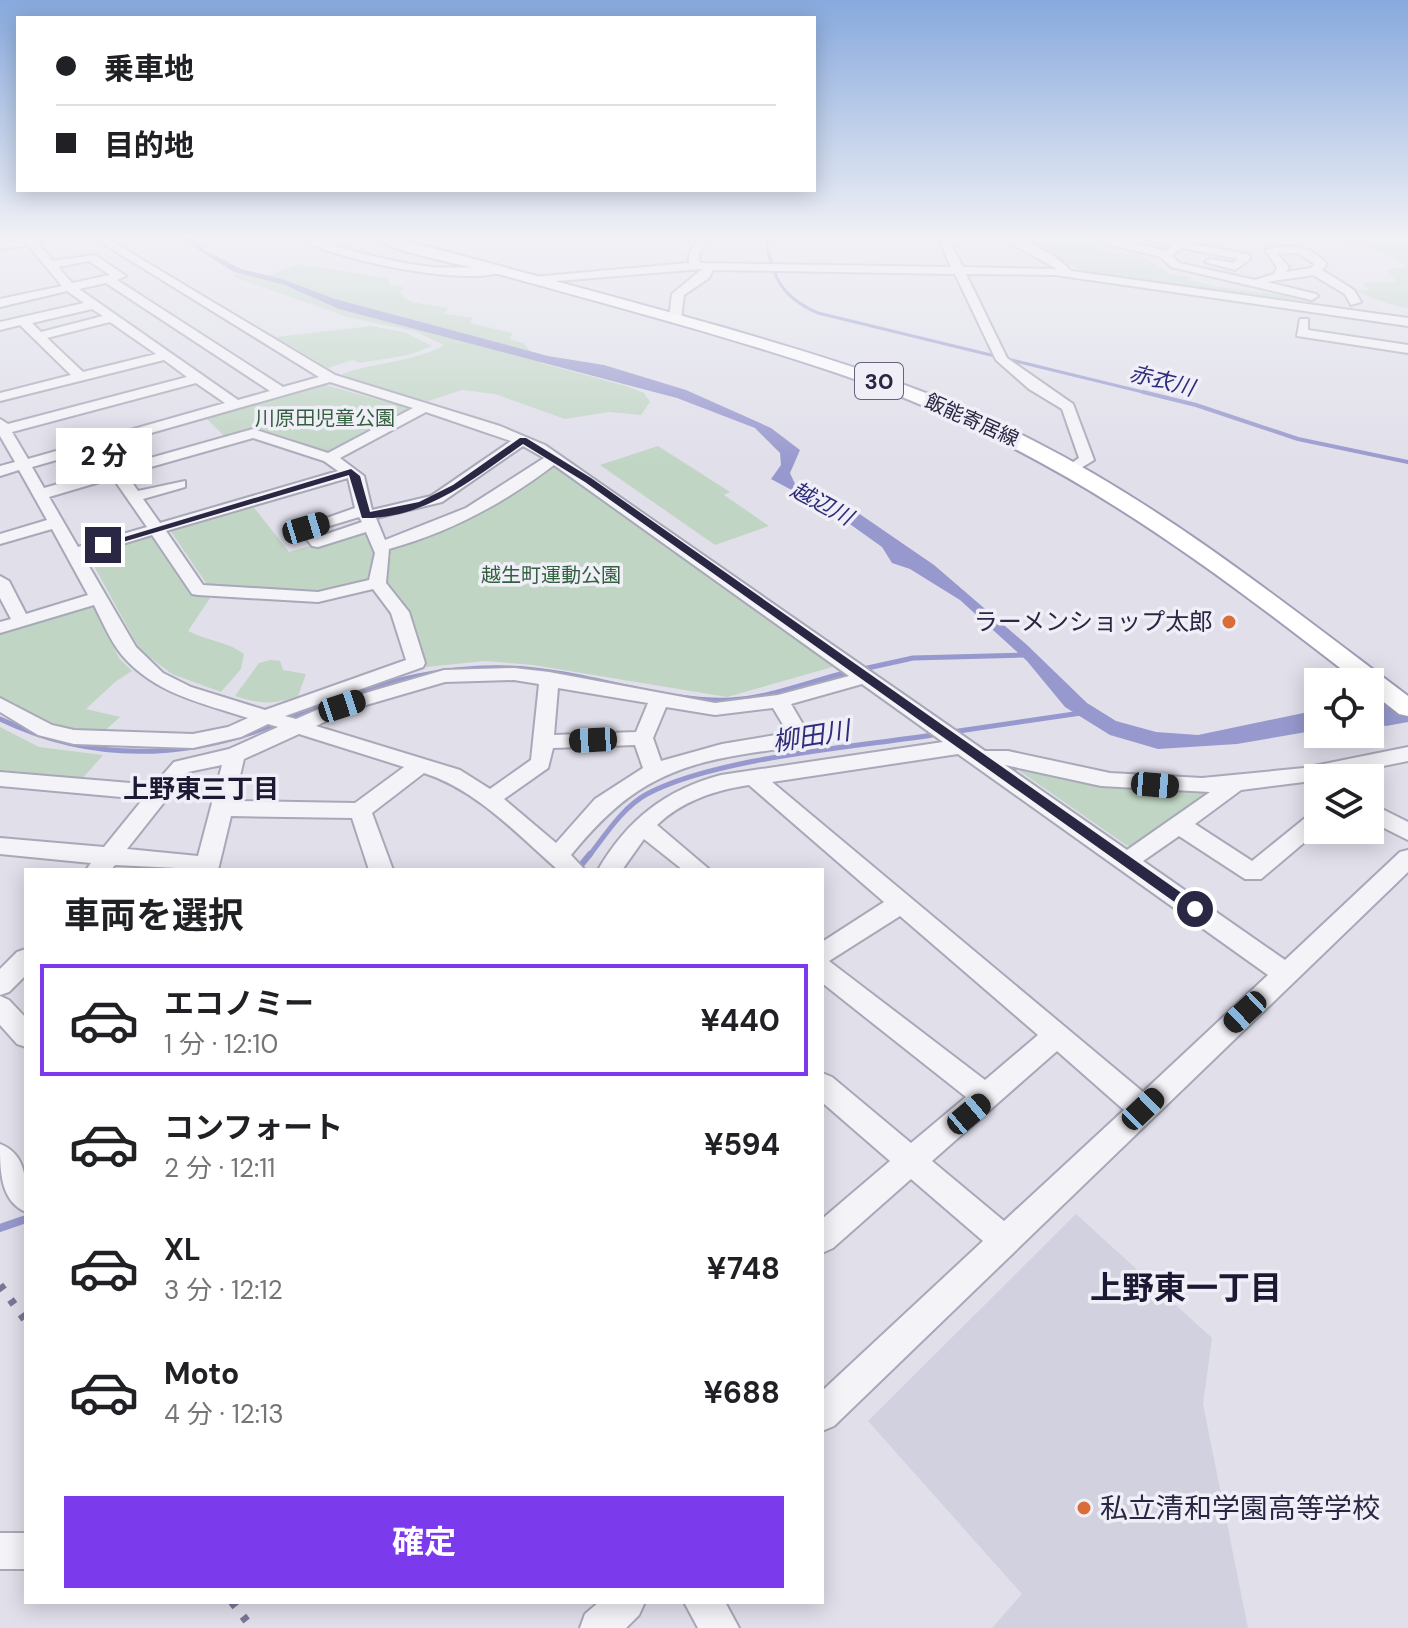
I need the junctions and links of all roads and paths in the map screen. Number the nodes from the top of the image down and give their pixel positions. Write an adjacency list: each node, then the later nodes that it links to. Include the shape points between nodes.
1 (54, 314): 12 (street)
2 (105, 314): 10 (street)
3 (164, 314): 18 (street)
4 (222, 314): 9 (street)
5 (657, 314): 11 (main road, 飯能寄居線 / 30)
6 (677, 314): 11 (street)
7 (980, 314): 37 (street, via 1002,360 1068,407 1087,453 1087,460)
8 (1352, 314): 15 (street)
9 (227, 317): 13 (street); 27 (street)
10 (110, 318): 21 (street); 23 (street, via 150,339)
11 (675, 319): 37 (main road, 飯能寄居線 / 30, via 888,384 982,423)
12 (23, 321): 17 (street); 21 (street)
13 (213, 321)
14 (1298, 322): 22 (street, via 1301,333)
15 (1408, 322)
16 (199, 325): 18 (street)
17 (0, 326)
18 (185, 329): 19 (street); 28 (street)
19 (171, 333)
20 (1408, 335): 22 (street)
21 (38, 336): 25 (street)
22 (1396, 344): 24 (street, via 1398,358)
23 (165, 356): 25 (street); 26 (street)
24 (1408, 363)
25 (80, 377): 29 (street)
26 (198, 378): 30 (street); 32 (street)
27 (330, 378): 28 (street); 31 (street)
28 (281, 392): 30 (street)
29 (0, 397)
30 (236, 405): 36 (street)
31 (426, 407): 33 (street); 35 (street)
32 (1, 428): 36 (street)
33 (523, 440): 34 (street); 44 (street, via 436,499)
34 (555, 457): 48 (street, via 458,519); 55 (street)
35 (329, 458): 39 (street, via 253,433); 40 (street)
36 (24, 465): 38 (street); 42 (street)
37 (1071, 469): 60 (main road, 飯能寄居線 / 30, via 1180,537)
38 (0, 471)
39 (117, 472): 42 (street); 43 (street)
40 (351, 472): 44 (street); 46 (street)
41 (180, 484): 43 (street)
42 (41, 494): 45 (street)
43 (135, 496): 46 (street)
44 (367, 517): 48 (street)
45 (57, 522): 47 (street); 49 (street)
46 (157, 529): 49 (street); 51 (street, via 198,590 205,592 318,597)
47 (0, 539)
48 (380, 546): 51 (street)
49 (75, 553): 52 (street)
50 (1, 583): 53 (street)
51 (377, 583): 61 (street, via 400,612 416,663)
52 (100, 597): 53 (street); 61 (street, via 128,650 156,677 184,691)
53 (21, 621): 54 (street)
54 (0, 628)
55 (866, 676): 58 (street); 64 (street)
56 (549, 678): 57 (street); 61 (street, via 484,672 444,676); 63 (street)
57 (659, 701): 58 (street, via 736,709); 62 (street)
58 (779, 701): 69 (street, via 801,738 700,755)
59 (0, 704): 61 (street, via 45,730 141,742 213,738)
60 (1408, 708)
61 (285, 721): 66 (street); 67 (street)
62 (643, 738): 63 (street); 69 (street)
63 (544, 742): 75 (street, via 541,763)
64 (967, 749): 70 (street); 73 (street, via 1088,778); 85 (street)
65 (1408, 754): 68 (street)
66 (235, 755): 74 (street, via 181,767); 76 (street)
67 (422, 764): 75 (street); 77 (street)
68 (1371, 764)
69 (654, 771): 87 (street, via 603,803)
70 (753, 777): 79 (street, via 683,795); 92 (street)
71 (0, 779): 74 (street)
72 (1304, 781): 73 (street)
73 (1232, 787): 80 (street)
74 (158, 793): 86 (street)
75 (490, 799): 87 (street)
76 (222, 808): 77 (street); 88 (street)
77 (360, 811): 89 (street)
78 (1384, 819): 82 (street)
79 (642, 825): 90 (street); 91 (street)
80 (1179, 825): 81 (street, via 1253,873); 85 (street)
81 (1304, 831)
82 (1408, 832)
83 (4, 851): 86 (street)
84 (1408, 858): 96 (street)
85 (1127, 861): 96 (street)
86 (103, 863): 88 (street)
87 (566, 863)
88 (206, 868)
89 (380, 868)
90 (611, 868)
91 (696, 868)
92 (900, 904): 93 (street); 100 (street)
93 (824, 953)
94 (24, 961): 97 (street)
95 (824, 971): 102 (street)
96 (1286, 974): 103 (street)
97 (0, 985)
98 (0, 1007): 99 (street)
99 (24, 1034)
100 (1056, 1036): 102 (street); 103 (street)
101 (824, 1087): 105 (street)
102 (988, 1098): 105 (street)
103 (1143, 1109): 108 (street)
104 (0, 1157): 106 (street)
105 (912, 1162): 107 (street); 108 (street)
106 (24, 1195)
107 (824, 1236)
108 (1004, 1240): 109 (street)
109 (824, 1412)
110 (0, 1551): 111 (street)
111 (24, 1551)
112 (624, 1604): 114 (street)
113 (704, 1604): 115 (street)
114 (599, 1628)
115 (720, 1628)

